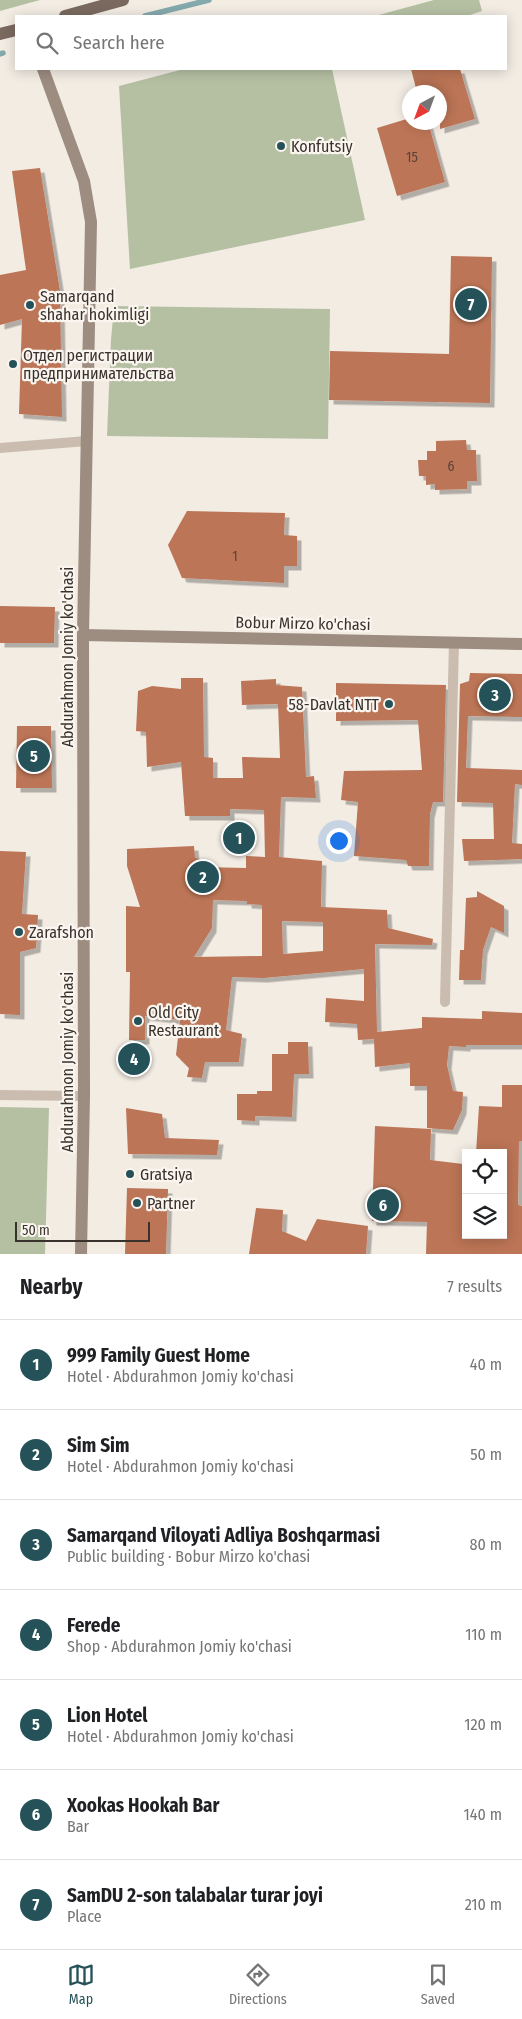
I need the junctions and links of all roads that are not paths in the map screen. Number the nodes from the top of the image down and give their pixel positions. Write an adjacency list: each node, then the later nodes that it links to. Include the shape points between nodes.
1 (123, 0): 2 (main road)
2 (69, 15)
3 (15, 30): 4 (main road)
4 (0, 34)
5 (43, 70): 6 (main road, Abdurahmon Jomiy ko'chasi, via 84,180 91,222)
6 (87, 441): 7 (lane); 8 (main road, Abdurahmon Jomiy ko'chasi)
7 (0, 448)
8 (83, 636): 9 (main road, Bobur Mirzo ko'chasi); 13 (main road, Abdurahmon Jomiy ko'chasi)
9 (454, 642): 10 (main road, Bobur Mirzo ko'chasi); 11 (lane)
10 (522, 644)
11 (445, 1002)
12 (0, 1096): 13 (lane)
13 (84, 1096): 14 (main road, Abdurahmon Jomiy ko'chasi)
14 (81, 1254)

